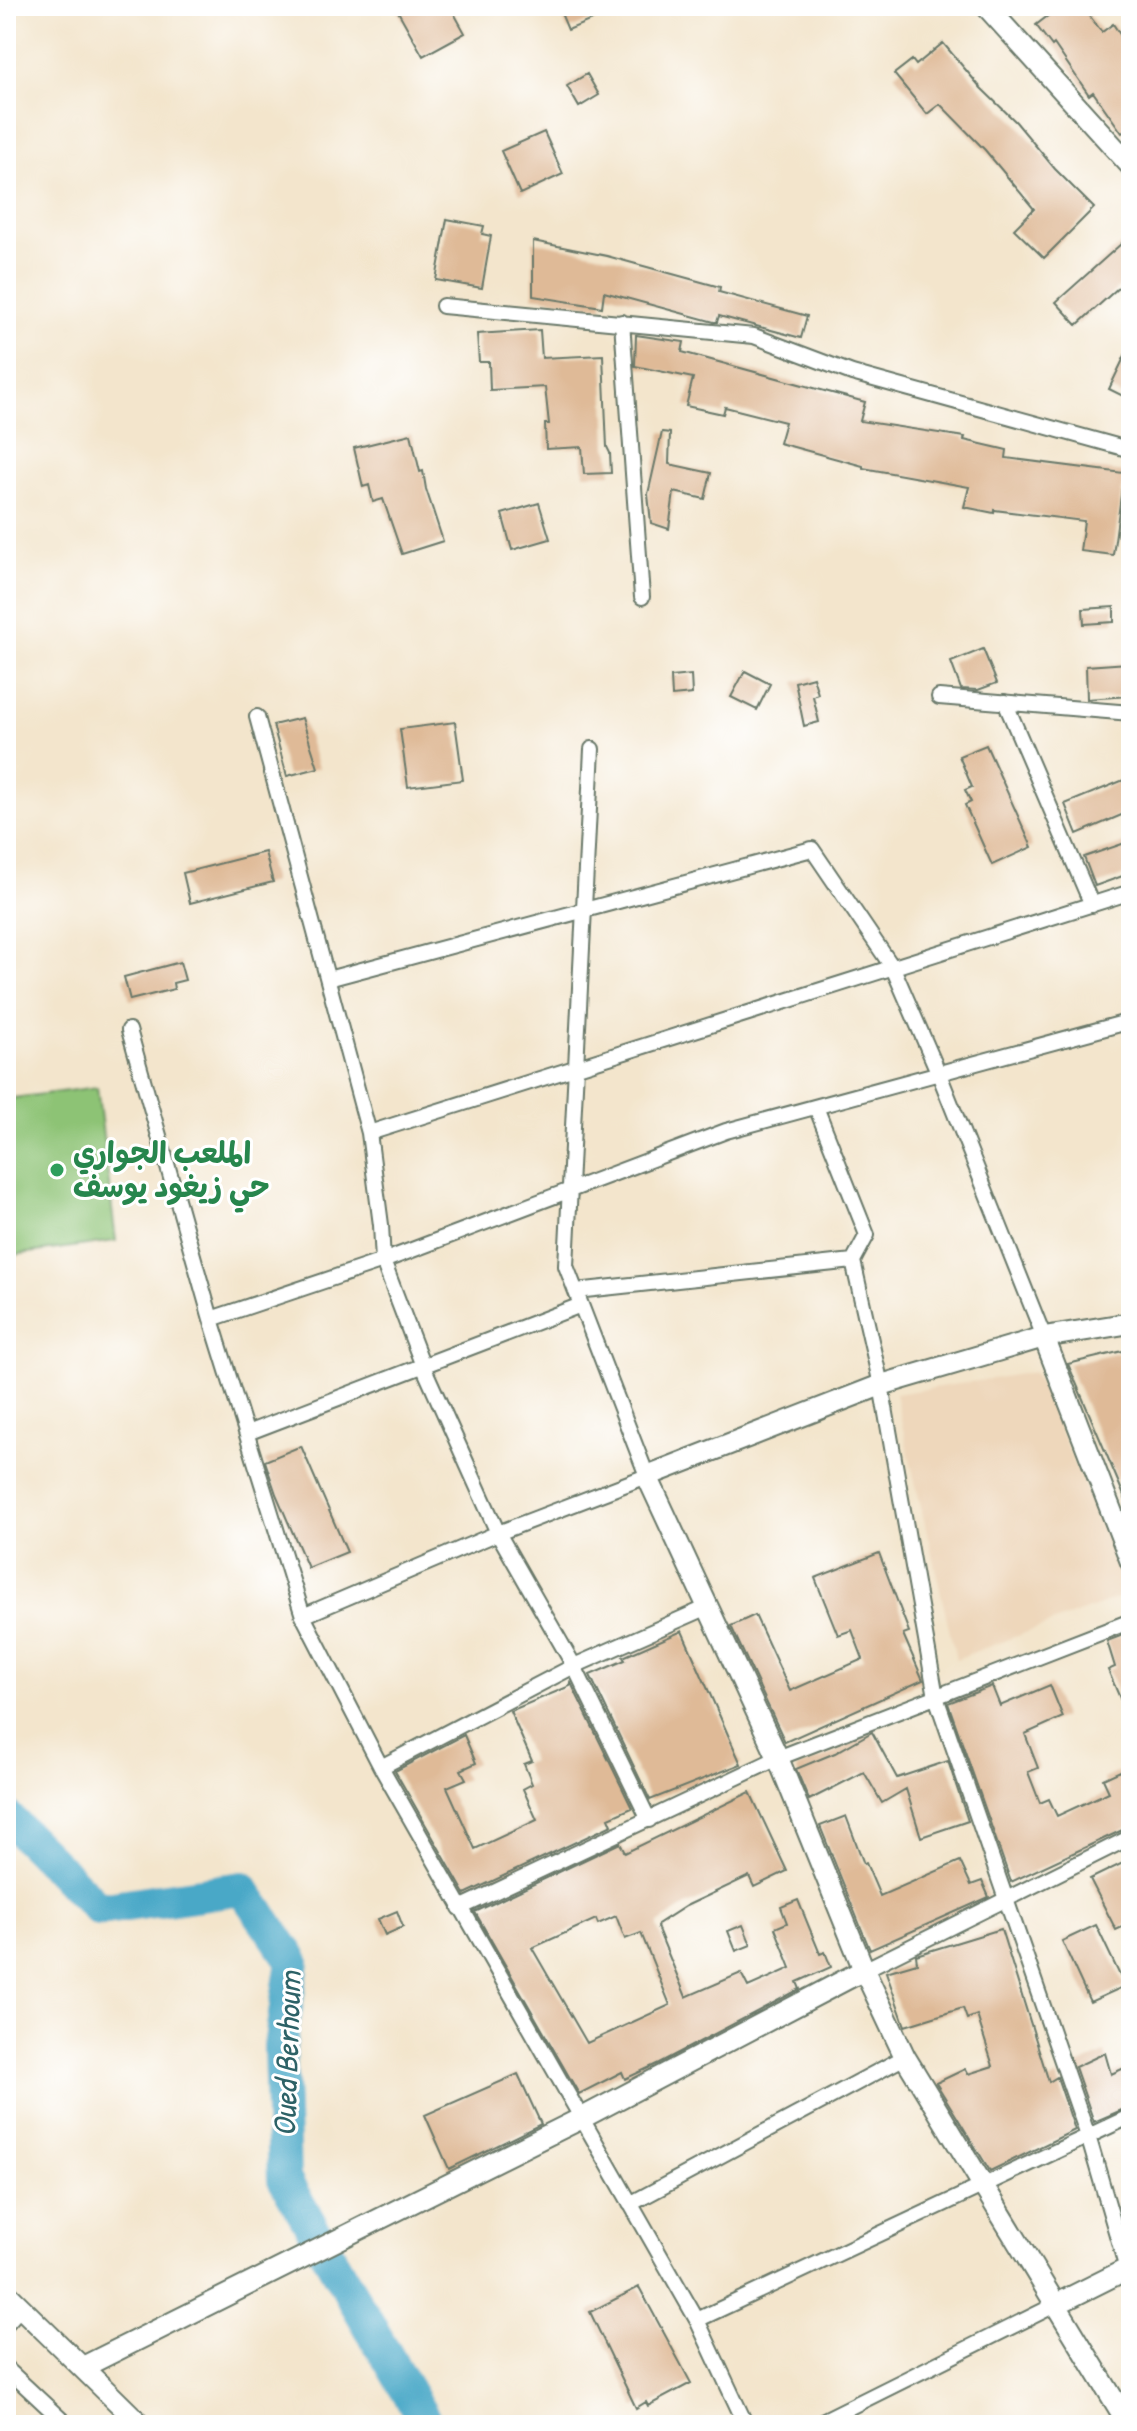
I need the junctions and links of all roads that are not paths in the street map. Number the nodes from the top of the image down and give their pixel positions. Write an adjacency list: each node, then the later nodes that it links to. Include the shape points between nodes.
1 (986, 6): 2 (street)
2 (1131, 166)
3 (443, 306): 4 (street)
4 (622, 322): 5 (street, via 754,336 852,373); 6 (street)
5 (1131, 450)
6 (642, 597)
7 (939, 697): 8 (street)
8 (1005, 702): 9 (street); 13 (street)
9 (1131, 713)
10 (257, 717): 16 (street)
11 (592, 749): 14 (street)
12 (1131, 892): 13 (street)
13 (1092, 905): 15 (street)
14 (584, 911): 15 (street, via 812,849); 16 (street); 19 (street)
15 (893, 968): 19 (street); 20 (street)
16 (328, 979): 22 (street)
17 (1131, 1021): 20 (street)
18 (129, 1030): 27 (street)
19 (576, 1068): 22 (street); 23 (street)
20 (939, 1074): 21 (street); 29 (street)
21 (816, 1107): 23 (street, via 726,1131); 25 (street, via 867,1235)
22 (369, 1133): 24 (street)
23 (571, 1190): 24 (street); 26 (street, via 566,1266)
24 (383, 1261): 27 (street); 30 (street)
25 (853, 1261): 26 (street); 31 (street)
26 (579, 1298): 30 (street); 33 (street)
27 (211, 1319): 32 (street)
28 (1131, 1323): 29 (street)
29 (1044, 1337): 31 (street); 35 (street)
30 (423, 1366): 32 (street); 34 (street)
31 (881, 1385): 33 (street); 40 (street)
32 (247, 1433): 37 (street)
33 (647, 1476): 34 (street); 36 (street)
34 (498, 1533): 37 (street); 39 (street)
35 (1131, 1562)
36 (708, 1607): 39 (street); 41 (street)
37 (303, 1616): 42 (street)
38 (1131, 1621): 40 (street)
39 (574, 1666): 42 (street); 43 (street)
40 (936, 1697): 41 (street); 45 (street)
41 (778, 1758): 43 (street); 47 (street)
42 (381, 1767): 46 (street)
43 (649, 1820): 46 (street)
44 (1131, 1837): 45 (street)
45 (1007, 1897): 47 (street); 51 (street)
46 (460, 1908): 50 (street)
47 (864, 1970): 48 (street); 50 (street)
48 (905, 2057): 52 (street); 53 (street)
49 (1131, 2116): 51 (street)
50 (580, 2119): 53 (street); 59 (street)
51 (1088, 2136): 52 (street); 54 (street)
52 (984, 2185): 56 (street); 57 (street)
53 (630, 2204): 57 (street)
54 (1129, 2268): 56 (street)
55 (14, 2300): 58 (street); 59 (street)
56 (1055, 2305): 61 (street); 65 (street)
57 (697, 2320): 64 (street)
58 (6, 2324)
59 (83, 2367): 63 (street)
60 (6, 2368): 62 (street)
61 (823, 2423)
62 (67, 2425)
63 (141, 2425)
64 (746, 2425)
65 (1129, 2425)

